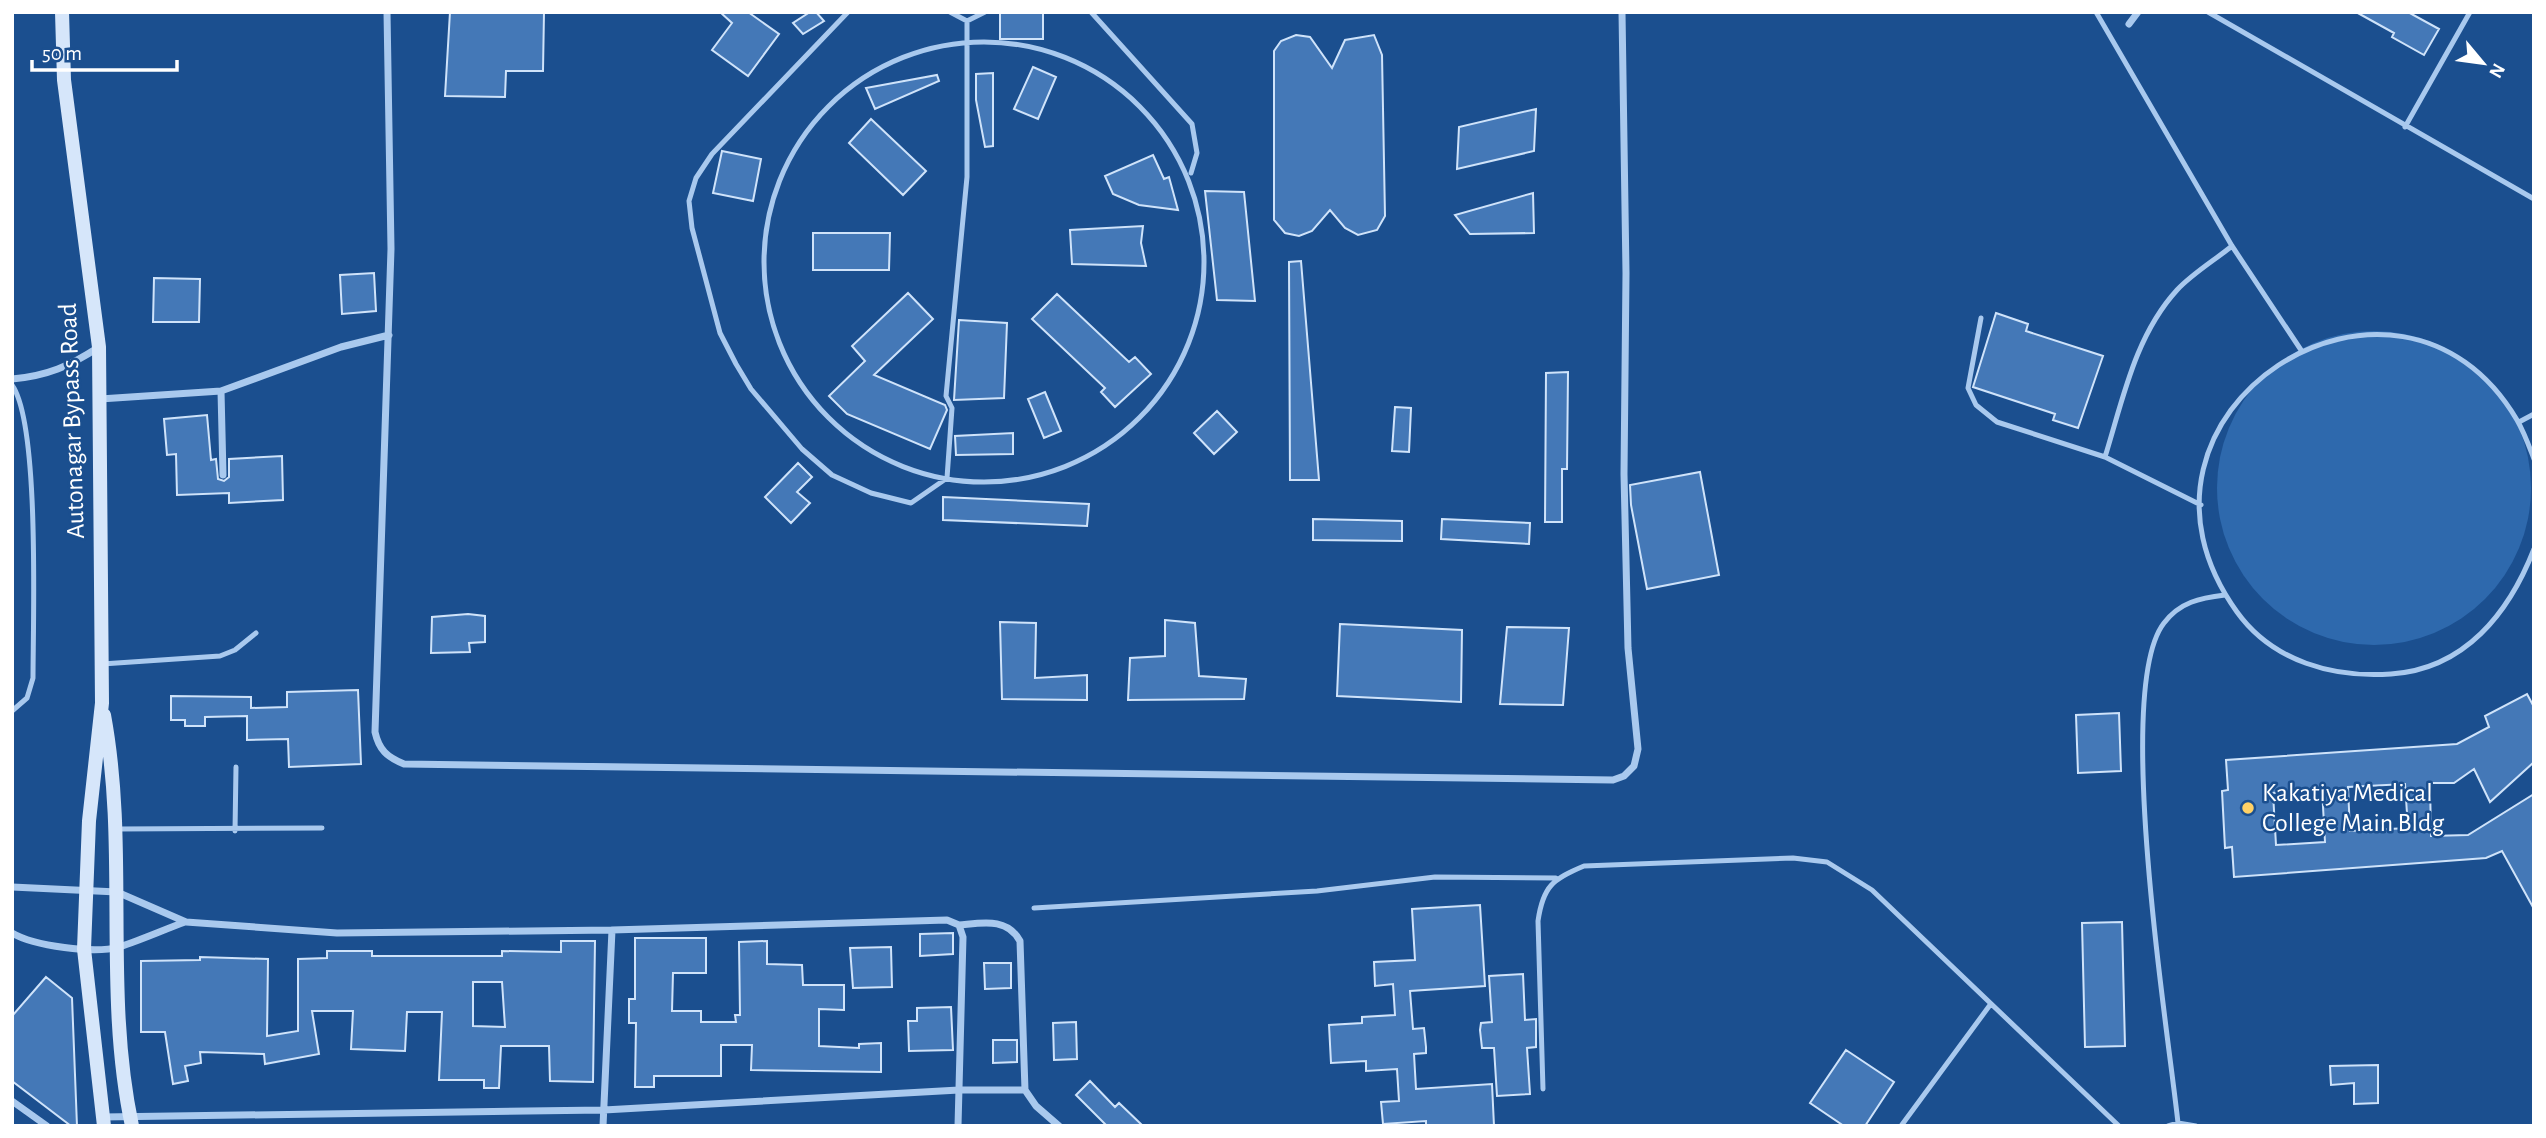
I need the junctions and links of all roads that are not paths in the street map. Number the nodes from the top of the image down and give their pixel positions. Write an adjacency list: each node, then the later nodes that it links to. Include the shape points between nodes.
1 (62, 12): 21 (main road, Autonagar Bypass Road, via 64,80)
2 (387, 12): 20 (street)
3 (848, 12): 32 (lane, via 712,154 696,178 690,201 692,228 720,333 751,388 802,449 832,475 871,493 911,503)
4 (950, 12): 12 (lane)
5 (985, 12): 12 (lane)
6 (1091, 12): 16 (lane, via 1192,124 1197,153)
7 (1622, 12): 20 (street, via 1624,487 1628,648 1638,749 1634,766 1613,780 404,764 379,748 375,732)
8 (2096, 12): 18 (lane)
9 (2138, 12): 13 (street)
10 (2208, 12): 15 (lane)
11 (2470, 12): 15 (lane)
12 (967, 21): 14 (lane)
13 (2130, 24)
14 (968, 48): 16 (lane, via 1022,43 1062,54 1102,73 1168,133); 32 (lane, via 967,177 946,397 952,408); 32 (lane, via 934,50 890,66 844,94 814,122 785,166 768,219 763,274 768,320 789,370 817,410 846,437 878,456)
15 (2405, 127): 17 (lane)
16 (1191, 173): 32 (lane, via 1203,215 1204,258 1195,308 1179,356 1155,396 1122,432 1086,455 1002,482)
17 (2534, 199)
18 (2232, 246): 22 (lane); 29 (lane, via 2179,288 2156,316 2142,341)
19 (1981, 318): 29 (lane, via 1968,388 1976,405 1997,422)
20 (389, 335): 25 (street, via 341,347)
21 (99, 347): 23 (street, via 43,376); 26 (main road, Autonagar Bypass Road)
22 (2301, 350): 28 (lane, via 2362,335 2424,343 2479,374); 33 (lane, via 2266,371 2236,400 2215,436 2203,475)
23 (12, 379)
24 (12, 385): 39 (lane, via 25,414 33,536 31,690)
25 (221, 391): 26 (street); 31 (street)
26 (99, 399): 37 (main road, Autonagar Bypass Road)
27 (2534, 414): 28 (lane)
28 (2519, 422): 30 (lane)
29 (2105, 457): 33 (lane)
30 (2534, 459)
31 (223, 475)
32 (947, 478)
33 (2201, 505): 35 (lane, via 2208,557)
34 (2534, 550): 35 (lane, via 2519,586 2498,618 2459,650 2401,673 2363,676 2309,665 2261,637)
35 (2225, 595): 63 (lane, via 2196,598 2163,624 2149,658 2141,717 2146,835)
36 (256, 633): 37 (lane, via 220,656)
37 (102, 664): 38 (main road, Autonagar Bypass Road)
38 (102, 703): 42 (main road, Autonagar Bypass Road, via 112,757); 46 (main road, Autonagar Bypass Road)
39 (12, 711)
40 (236, 767): 43 (lane)
41 (321, 828): 43 (lane)
42 (116, 829): 43 (lane); 47 (main road, Autonagar Bypass Road)
43 (235, 831)
44 (1556, 878): 48 (lane, via 1435,877 1317,891); 55 (lane, via 1584,866 1793,858 1827,862 1872,890); 56 (lane, via 1541,900 1538,921)
45 (12, 887): 46 (street)
46 (85, 891): 47 (street); 54 (main road, Autonagar Bypass Road)
47 (117, 892): 49 (street); 53 (main road, Autonagar Bypass Road)
48 (1034, 908)
49 (186, 922): 51 (street, via 337,933); 53 (street)
50 (959, 925): 51 (street, via 947,920); 57 (street, via 963,937); 58 (street, via 1006,925 1020,941)
51 (612, 930): 60 (street)
52 (12, 933): 54 (street, via 34,942)
53 (116, 948): 54 (street); 62 (main road, Autonagar Bypass Road)
54 (84, 949): 61 (main road, Autonagar Bypass Road)
55 (1990, 1005): 68 (lane); 69 (lane)
56 (1543, 1089)
57 (959, 1090): 58 (street); 60 (street); 66 (street)
58 (1024, 1090): 67 (street)
59 (12, 1101): 64 (street)
60 (604, 1110): 62 (street); 65 (street)
61 (104, 1121): 62 (street)
62 (131, 1121)
63 (2178, 1123): 70 (lane); 71 (lane)
64 (47, 1126)
65 (603, 1126)
66 (958, 1126)
67 (1059, 1126)
68 (1901, 1126)
69 (2119, 1126)
70 (2168, 1126)
71 (2196, 1126)

